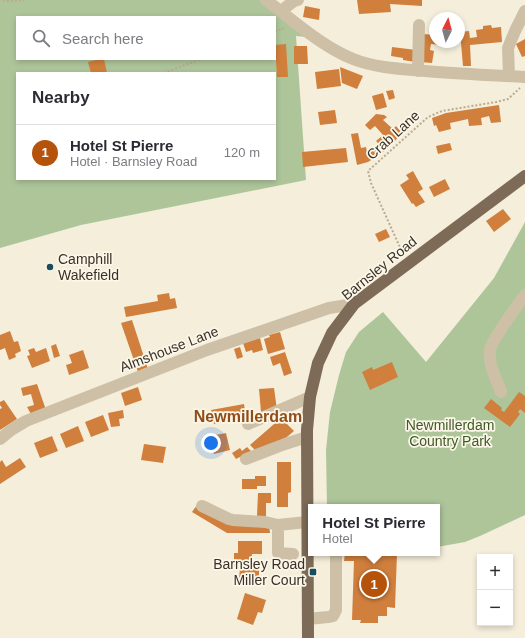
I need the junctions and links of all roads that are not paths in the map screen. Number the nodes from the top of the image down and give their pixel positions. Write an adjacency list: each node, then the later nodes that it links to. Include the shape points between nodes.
1 (266, 0): 3 (street)
2 (298, 0): 3 (street)
3 (281, 11): 6 (street, via 317,38 354,59 373,65)
4 (525, 11): 7 (street, via 508,48)
5 (419, 25): 6 (street)
6 (418, 70): 7 (street)
7 (509, 76): 8 (street)
8 (525, 77)
9 (525, 176): 11 (main road, Barnsley Road)
10 (525, 295): 12 (street, via 490,349 491,363)
11 (354, 304): 13 (main road, Barnsley Road, via 332,333 318,363); 16 (street, Almshouse Lane, via 329,308 207,350 26,421)
12 (500, 392)
13 (310, 397): 14 (street); 15 (main road, Barnsley Road)
14 (248, 424)
15 (307, 437): 17 (street); 19 (main road, Barnsley Road)
16 (0, 439)
17 (246, 459)
18 (202, 506): 20 (street, via 233,520)
19 (307, 522): 20 (street); 23 (main road, Barnsley Road)
20 (278, 525): 21 (street, via 278,553)
21 (293, 554)
22 (336, 556): 23 (street, via 336,610 333,616)
23 (308, 619): 24 (main road, Barnsley Road)
24 (308, 638)

